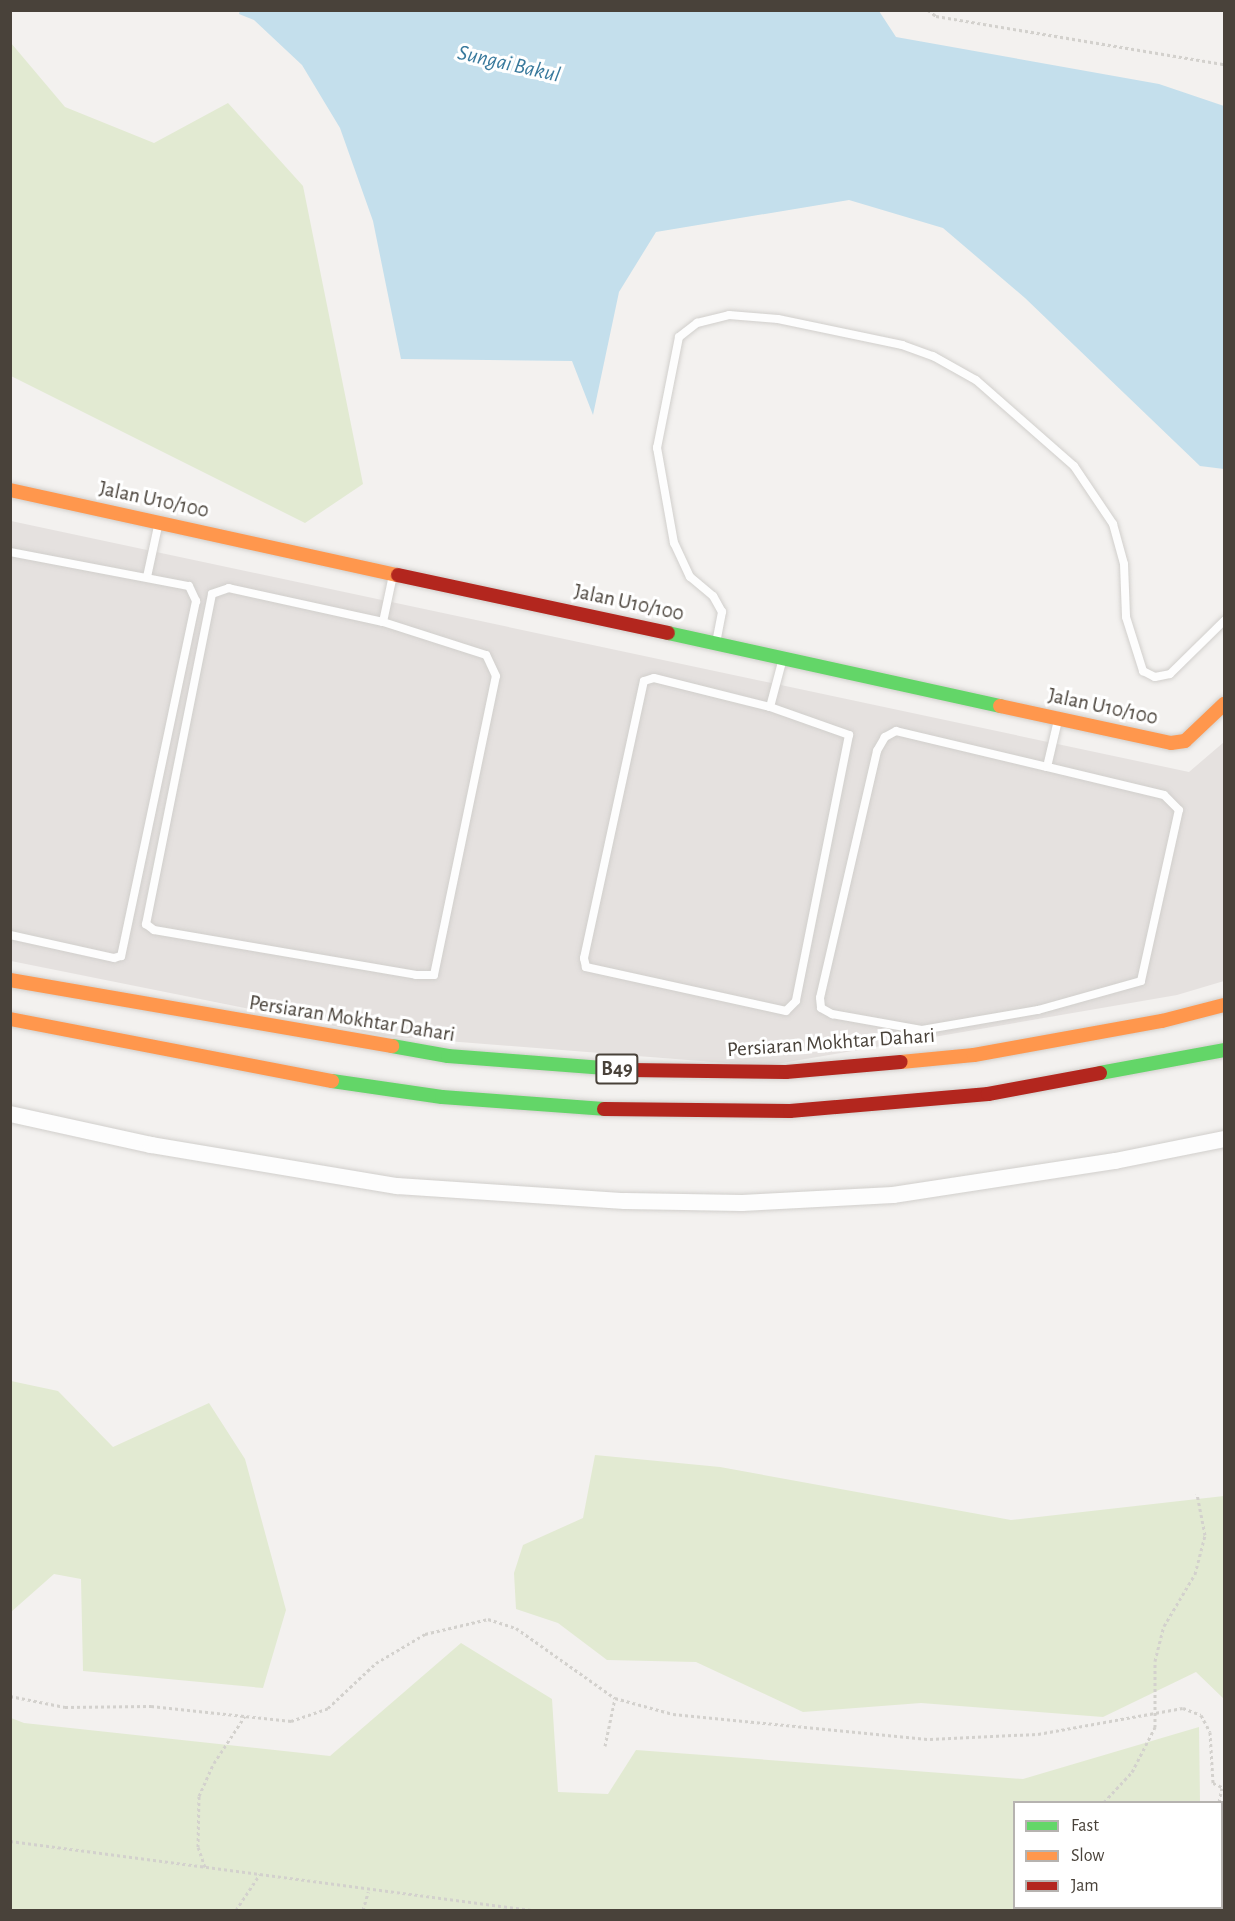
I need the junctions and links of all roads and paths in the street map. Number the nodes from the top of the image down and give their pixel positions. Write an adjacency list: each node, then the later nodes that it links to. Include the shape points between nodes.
1 (928, 10): 2 (path, via 936,16)
2 (1224, 64)
3 (10, 490): 4 (main road, Jalan U10/100)
4 (159, 522): 6 (main road, Jalan U10/100); 7 (lane)
5 (10, 552): 7 (lane)
6 (393, 573): 9 (lane); 10 (main road, Jalan U10/100)
7 (147, 577): 16 (lane, via 189,586 196,601 121,956 114,958)
8 (1224, 621): 10 (lane, via 1170,674 1155,677 1143,671 1126,616 1124,564 1113,524 1074,466 976,380 933,356 902,345 778,319 729,315 697,322 680,337 657,448 674,543 690,577 713,596 722,612)
9 (383, 622): 9 (lane, via 229,588 212,594 146,924 154,930 434,975 496,676 486,655)
10 (716, 644): 11 (main road, Jalan U10/100)
11 (783, 658): 13 (lane); 14 (main road, Jalan U10/100)
12 (1224, 704): 14 (main road, Jalan U10/100, via 1185,741 1171,743)
13 (770, 707): 13 (lane, via 845,730 850,740 792,1007 786,1011 586,968 584,958 644,681 654,678)
14 (1058, 720): 15 (lane)
15 (1047, 767): 15 (lane, via 1164,795 1179,810 1141,981 1038,1010 922,1030 832,1014 821,1008 820,998 877,750 885,737 896,731)
16 (10, 935)
17 (10, 980): 18 (main road, Persiaran Mokhtar Dahari / B49, via 448,1056 643,1071 786,1072 974,1055 1162,1021)
18 (1224, 1005)
19 (10, 1018): 20 (main road, B49, via 278,1072 442,1097 637,1111 790,1112 988,1094)
20 (1224, 1050)
21 (10, 1114): 22 (street, via 151,1145 397,1186 625,1201 742,1203 893,1195 1115,1161)
22 (1224, 1138)
23 (1197, 1494): 26 (path, via 1205,1535 1195,1574 1164,1626 1155,1662)
24 (10, 1696): 27 (path, via 65,1707 151,1706)
25 (615, 1698): 26 (path, via 673,1714 930,1739 1038,1734); 27 (path, via 516,1628 488,1618 425,1634 376,1663 328,1708 291,1721); 28 (path)
26 (1156, 1710): 29 (path, via 1183,1708 1201,1715 1210,1732 1213,1783); 30 (path, via 1155,1727 1132,1772)
27 (245, 1716): 32 (path, via 213,1763 199,1796 198,1847)
28 (605, 1746)
29 (1223, 1788)
30 (1106, 1801)
31 (10, 1841): 32 (path)
32 (205, 1867): 33 (path)
33 (260, 1874): 34 (path); 35 (path)
34 (368, 1891): 36 (path); 37 (path)
35 (236, 1911)
36 (363, 1911)
37 (531, 1911)

